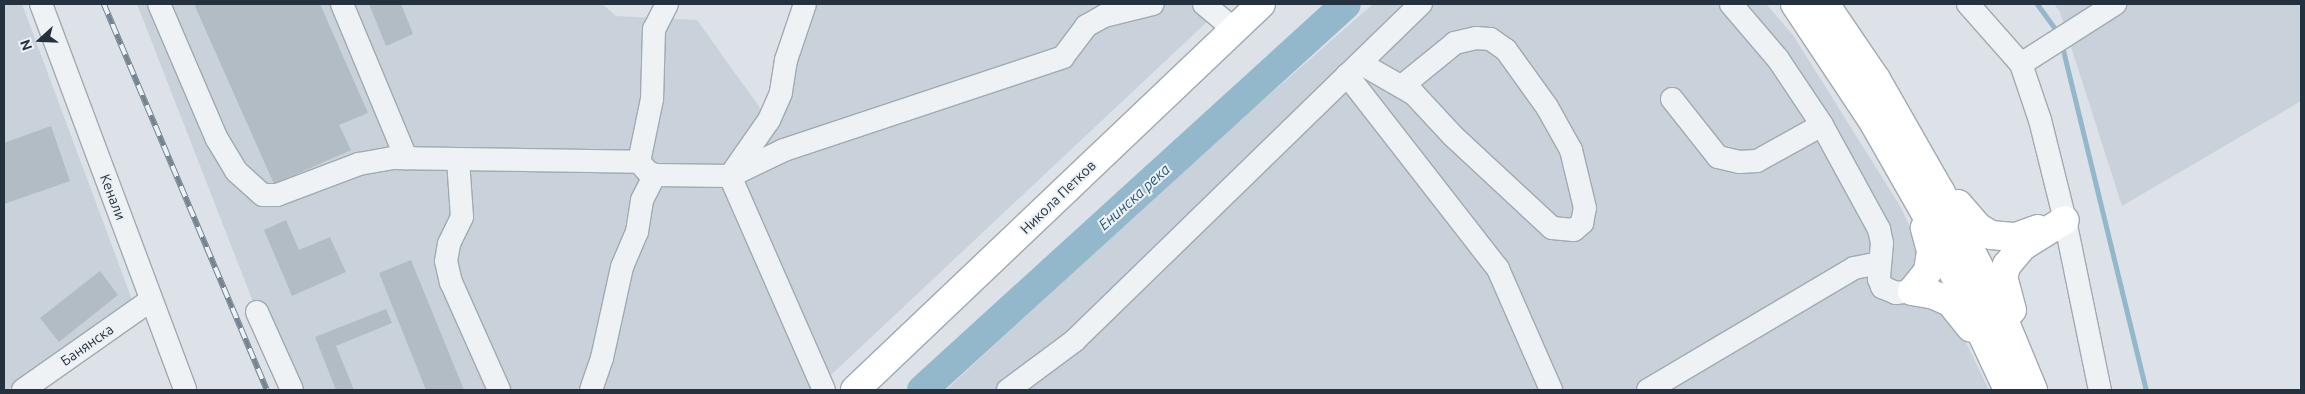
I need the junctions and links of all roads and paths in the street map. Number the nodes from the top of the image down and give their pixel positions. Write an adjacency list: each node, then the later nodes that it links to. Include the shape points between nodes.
1 (41, 4): 29 (street, Кенали)
2 (159, 4): 21 (street, via 217,139 236,171 263,196 277,195 359,164)
3 (342, 4): 21 (street)
4 (667, 4): 24 (street, via 654,29)
5 (805, 4): 25 (street, via 786,60 781,93 768,120)
6 (1153, 4): 25 (street, via 1104,16 1086,26 1063,57 784,150)
7 (1204, 4): 15 (street)
8 (1260, 4): 15 (main road, Никола Петков)
9 (1421, 4): 17 (street)
10 (1731, 4): 20 (street, via 1778,59)
11 (1795, 4): 23 (main road, via 1846,79)
12 (1825, 4): 23 (main road, via 1876,79)
13 (1968, 4): 16 (street)
14 (2115, 4): 16 (street)
15 (1234, 29): 38 (main road, Никола Петков)
16 (2022, 64): 26 (street)
17 (1354, 69): 18 (street); 39 (street, via 1074,341); 40 (street, via 1498,269)
18 (1402, 86): 18 (street, via 1552,228 1574,230 1582,223 1585,208 1571,150 1506,50 1490,39 1476,38 1454,43)
19 (1672, 99): 20 (street, via 1718,156 1739,162 1757,161)
20 (1822, 125): 27 (street, via 1879,229 1882,243)
21 (406, 158): 22 (street)
22 (458, 159): 24 (street); 35 (street, via 462,217 449,244 446,261 451,282)
23 (1910, 162): 26 (main road, via 1990,235 2016,237); 28 (main road, via 1931,251 1928,271); 31 (main road, via 1963,289)
24 (647, 168): 25 (street); 36 (street, via 637,232 622,267 602,358)
25 (730, 176): 37 (street)
26 (2065, 220): 31 (main road, via 2013,254 2003,277); 42 (street)
27 (1879, 263): 28 (street, via 1882,287 1896,294); 41 (street, via 1854,268)
28 (1912, 291): 31 (main road, via 1934,295 1959,309)
29 (151, 300): 32 (street, Банянска); 33 (street, Кенали)
30 (257, 312): 34 (street)
31 (2020, 389)
32 (23, 390)
33 (185, 390)
34 (292, 390)
35 (499, 390)
36 (591, 390)
37 (824, 390)
38 (855, 390)
39 (1008, 390)
40 (1551, 390)
41 (1648, 390)
42 (2100, 390)

